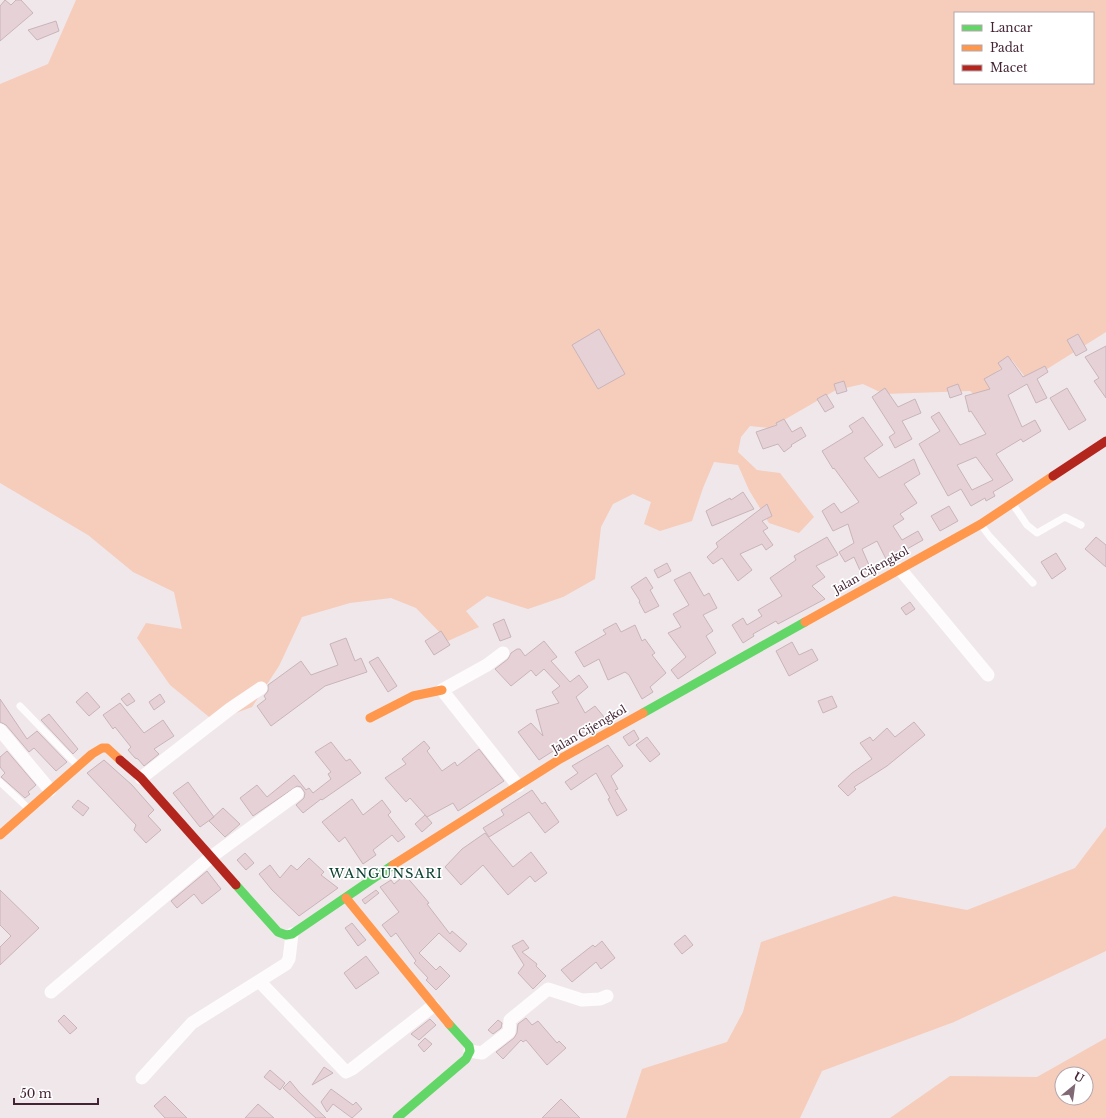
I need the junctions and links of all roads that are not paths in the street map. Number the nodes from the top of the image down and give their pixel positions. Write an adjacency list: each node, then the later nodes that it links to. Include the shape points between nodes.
1 (1105, 444): 2 (street, Jalan Cijengkol)
2 (1012, 503): 3 (street, Jalan Cijengkol); 4 (lane, via 1026,525 1037,533 1065,517)
3 (980, 524): 5 (street, Jalan Cijengkol); 6 (lane)
4 (1081, 525)
5 (900, 569): 8 (street); 17 (street, Jalan Cijengkol, via 617,726)
6 (1033, 583)
7 (503, 653): 10 (street, via 488,665)
8 (988, 675)
9 (261, 688): 15 (street)
10 (442, 690): 12 (street, via 410,695); 17 (street)
11 (20, 706): 14 (lane)
12 (370, 718)
13 (0, 730): 18 (street)
14 (78, 766): 15 (street, via 98,750 107,748); 18 (street)
15 (141, 778): 22 (street)
16 (0, 782): 20 (lane)
17 (518, 786): 23 (street, Jalan Cijengkol)
18 (50, 790): 20 (street)
19 (296, 794): 22 (street)
20 (29, 809): 21 (street)
21 (0, 835)
22 (211, 857): 24 (street, via 278,932 286,936); 26 (street)
23 (346, 898): 24 (street, Jalan Cijengkol); 28 (street)
24 (292, 934): 25 (street, via 289,960)
25 (260, 981): 28 (street, via 346,1072); 30 (street, via 192,1023)
26 (51, 992)
27 (607, 996): 29 (street, via 582,1000 548,989 510,1020 508,1032 482,1053)
28 (433, 1006): 29 (street, via 469,1046)
29 (470, 1051): 31 (street, via 466,1059)
30 (142, 1078)
31 (397, 1118)

